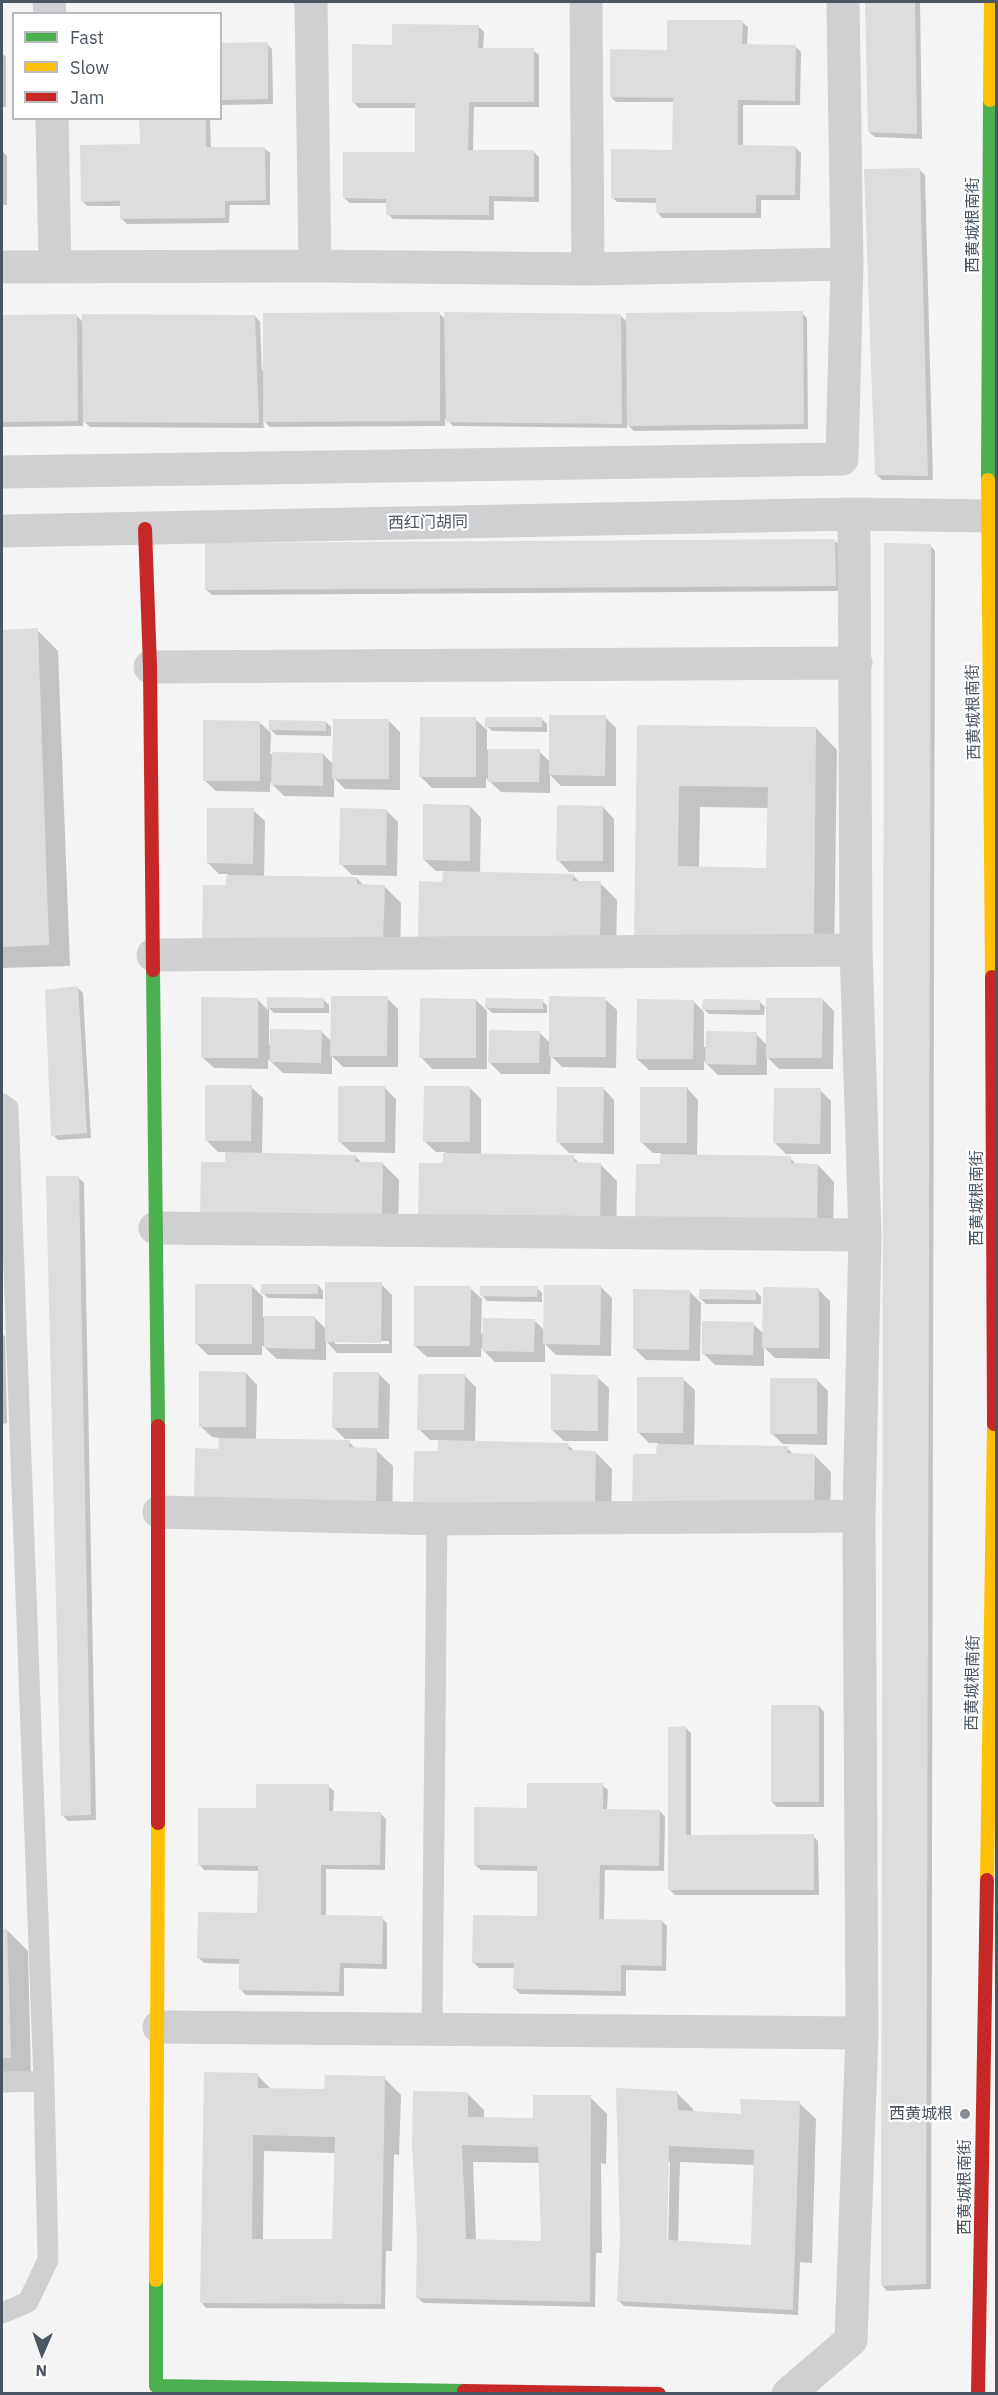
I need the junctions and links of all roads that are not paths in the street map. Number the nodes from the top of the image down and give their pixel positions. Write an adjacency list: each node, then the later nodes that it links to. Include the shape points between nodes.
1 (311, 2): 7 (street)
2 (586, 2): 10 (street)
3 (843, 2): 6 (street)
4 (991, 2): 13 (main road, 西黄城根南街)
5 (52, 120): 9 (street)
6 (847, 264): 10 (street); 11 (street, via 843,459)
7 (315, 266): 9 (street); 10 (street)
8 (2, 267): 9 (street)
9 (55, 267)
10 (588, 269)
11 (2, 472)
12 (854, 514): 13 (street, 西红门胡同); 14 (street, 西红门胡同); 16 (street)
13 (988, 516): 18 (main road, 西黄城根南街)
14 (145, 529): 15 (street, 西红门胡同); 17 (main road)
15 (2, 531)
16 (856, 663): 17 (street); 19 (street)
17 (150, 667): 20 (main road)
18 (994, 828): 24 (main road, 西黄城根南街)
19 (856, 950): 20 (street); 23 (street)
20 (153, 956): 22 (main road)
21 (4, 1106): 31 (lane)
22 (155, 1228): 23 (street); 25 (main road)
23 (864, 1235): 26 (street)
24 (995, 1395): 33 (main road, 西黄城根南街)
25 (159, 1512): 27 (street); 28 (main road)
26 (859, 1516): 27 (street); 30 (street)
27 (437, 1520): 29 (lane)
28 (159, 2027): 29 (street); 35 (main road)
29 (432, 2029): 30 (street)
30 (862, 2033): 37 (street, via 851,2340)
31 (44, 2080): 32 (lane); 34 (lane, via 48,2260 28,2302)
32 (2, 2082)
33 (989, 2191): 38 (main road, 西黄城根南街)
34 (2, 2313)
35 (153, 2390): 36 (main road)
36 (659, 2394)
37 (788, 2394)
38 (978, 2394)

